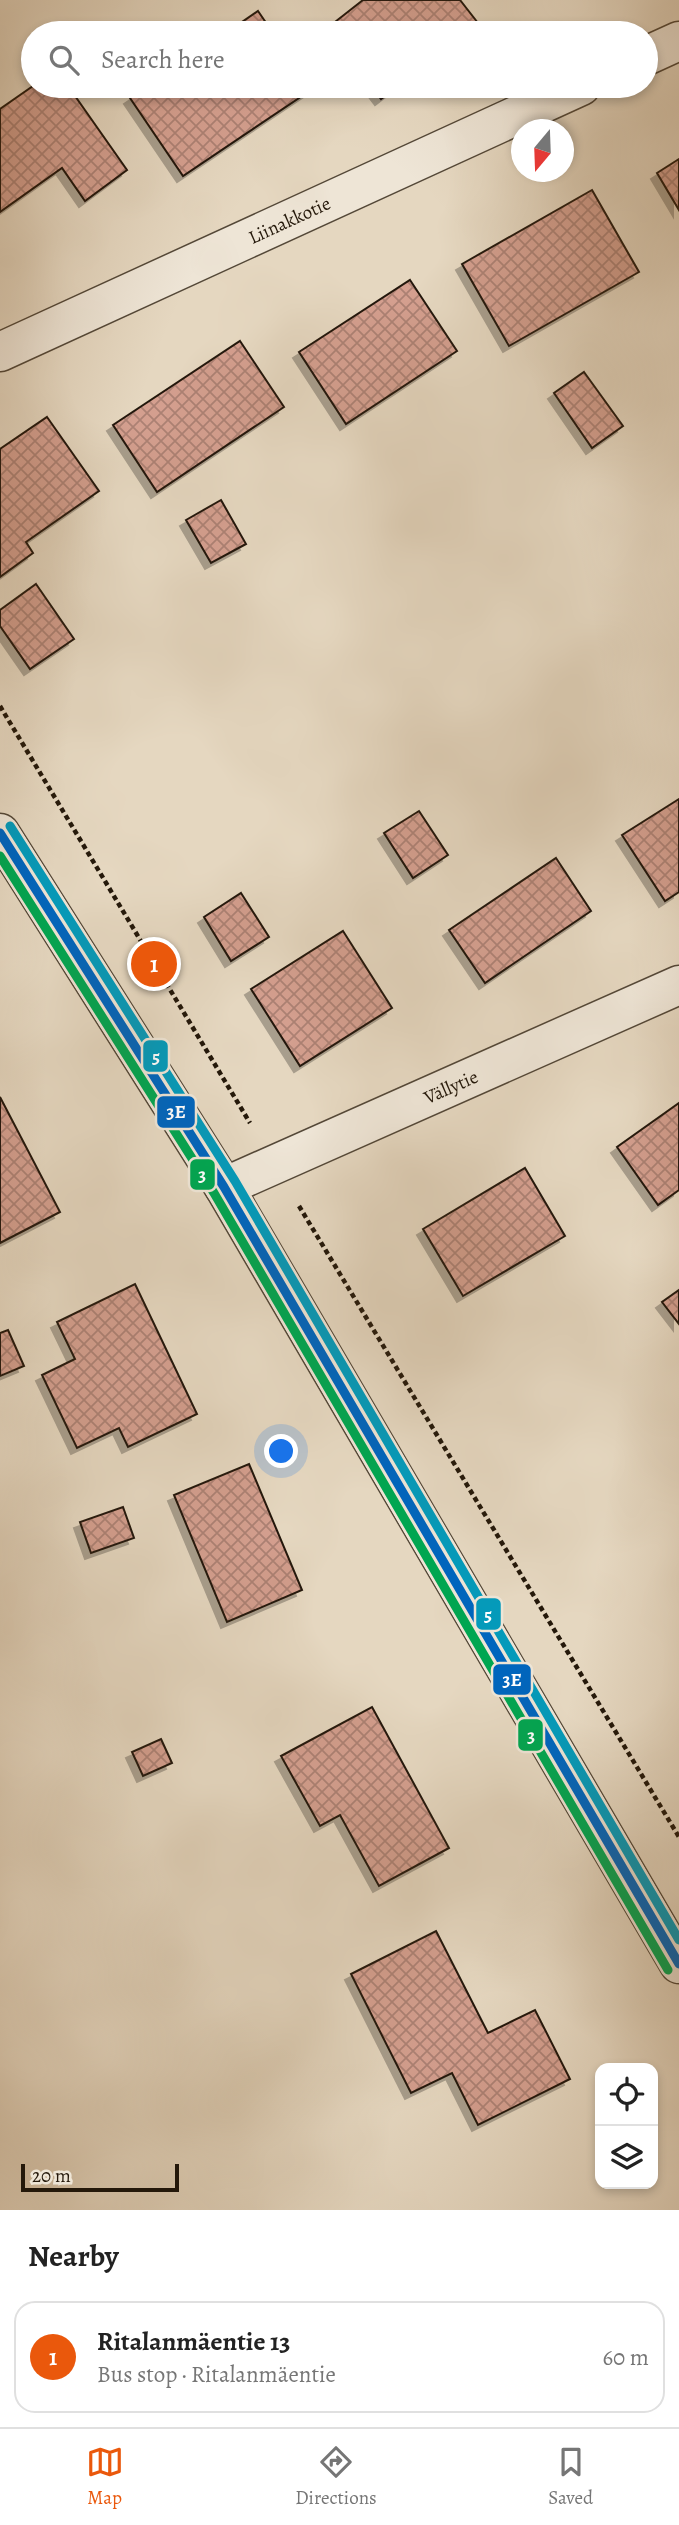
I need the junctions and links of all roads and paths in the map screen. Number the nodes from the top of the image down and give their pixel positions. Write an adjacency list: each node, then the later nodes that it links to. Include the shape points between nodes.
1 (679, 41): 2 (street)
2 (658, 51)
3 (555, 98): 4 (street, Liinakkotie)
4 (0, 352)
5 (0, 706): 8 (path)
6 (0, 834): 9 (street)
7 (679, 985): 8 (street, Vällytie)
8 (275, 1166): 9 (street, Vällytie); 10 (path)
9 (224, 1187): 11 (street)
10 (679, 1837)
11 (679, 1964)

